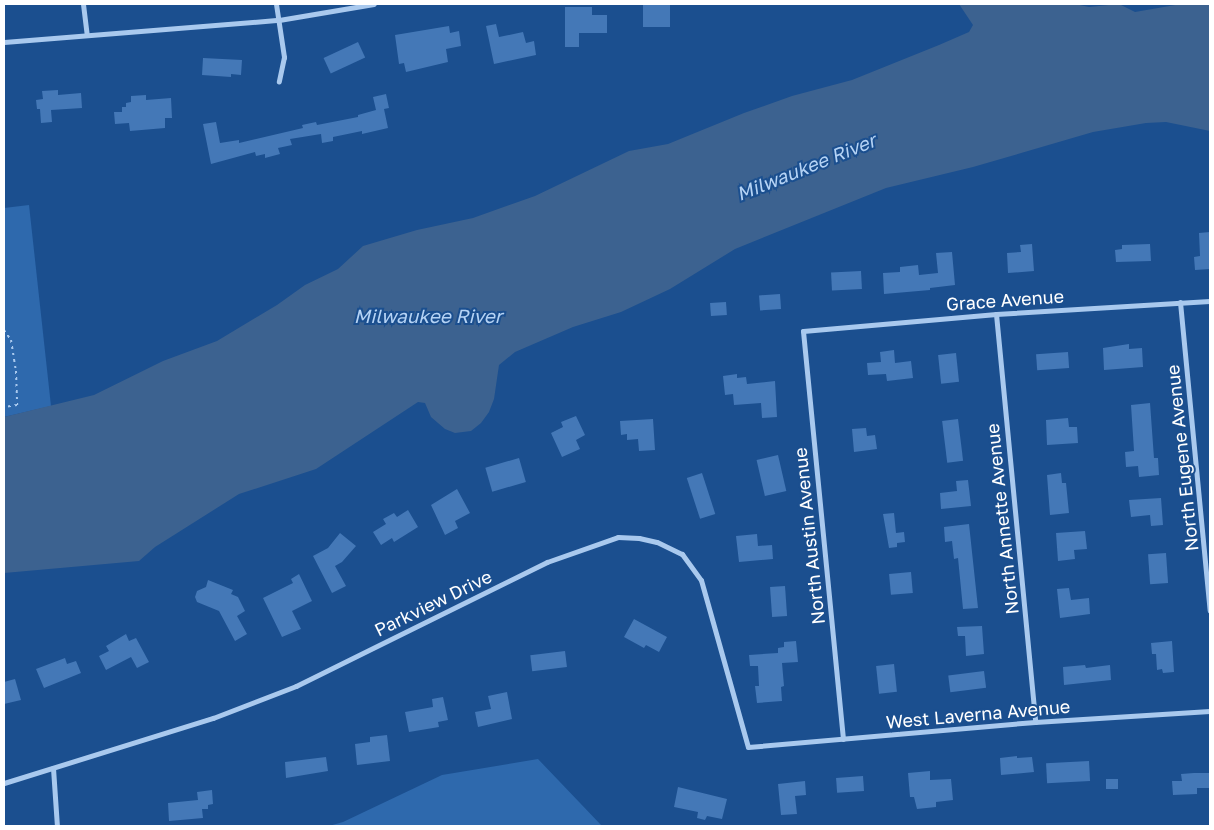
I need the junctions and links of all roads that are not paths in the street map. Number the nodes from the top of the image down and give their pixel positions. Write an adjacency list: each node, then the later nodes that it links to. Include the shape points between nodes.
1 (84, 4): 5 (street)
2 (276, 4): 4 (street)
3 (374, 4): 4 (street)
4 (279, 20): 5 (street); 7 (street, via 284,57)
5 (87, 35): 6 (street)
6 (4, 42)
7 (279, 81)
8 (1210, 301): 9 (street, Grace Avenue)
9 (1180, 302): 10 (street, Grace Avenue); 12 (street, North Eugene Avenue)
10 (996, 314): 11 (street, Grace Avenue); 14 (street, North Annette Avenue)
11 (803, 331): 15 (street, North Austin Avenue)
12 (1210, 611)
13 (1210, 712): 14 (street, West Laverna Avenue)
14 (1035, 722): 15 (street, West Laverna Avenue)
15 (843, 739): 16 (street, West Laverna Avenue)
16 (748, 747): 17 (street, Parkview Drive, via 701,580 682,554 657,542 618,538 547,562 296,686 213,718)
17 (53, 768): 18 (street, Parkview Drive); 19 (street)
18 (4, 782)
19 (57, 826)

